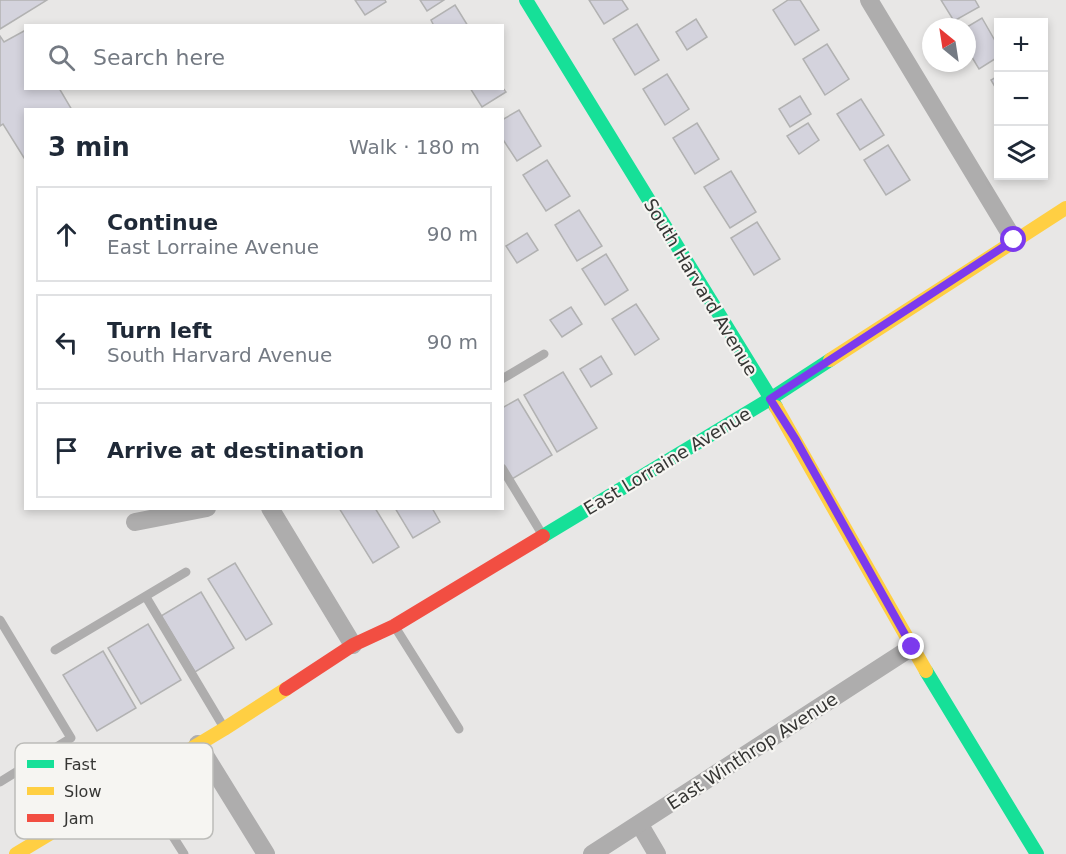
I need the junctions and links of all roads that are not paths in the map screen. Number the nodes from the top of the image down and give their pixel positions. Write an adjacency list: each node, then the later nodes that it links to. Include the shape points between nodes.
1 (526, 0): 7 (street, South Harvard Avenue)
2 (869, 0): 4 (street)
3 (1066, 208): 4 (street, East Lorraine Avenue)
4 (1014, 240): 7 (street, East Lorraine Avenue)
5 (544, 354): 6 (lane)
6 (504, 378)
7 (770, 399): 12 (street, East Lorraine Avenue); 18 (street, South Harvard Avenue)
8 (504, 471): 12 (lane)
9 (197, 510): 11 (street)
10 (271, 510): 17 (street)
11 (135, 522)
12 (543, 536): 16 (street, East Lorraine Avenue)
13 (186, 572): 14 (lane)
14 (146, 597): 19 (lane); 20 (lane)
15 (0, 620): 22 (lane, via 71,738)
16 (394, 626): 17 (street, East Lorraine Avenue); 21 (lane)
17 (354, 645): 20 (street, East Lorraine Avenue)
18 (912, 647): 27 (street, East Winthrop Avenue); 35 (street, South Harvard Avenue)
19 (56, 650)
20 (224, 729): 23 (street, East Lorraine Avenue)
21 (459, 729)
22 (63, 743)
23 (200, 743)
24 (213, 768): 32 (street)
25 (15, 773): 26 (lane)
26 (0, 782)
27 (640, 825): 33 (street, East Winthrop Avenue); 34 (street)
28 (41, 839): 30 (street, East Lorraine Avenue)
29 (174, 839): 31 (lane)
30 (16, 854)
31 (184, 854)
32 (266, 854)
33 (592, 854)
34 (657, 854)
35 (1037, 854)

